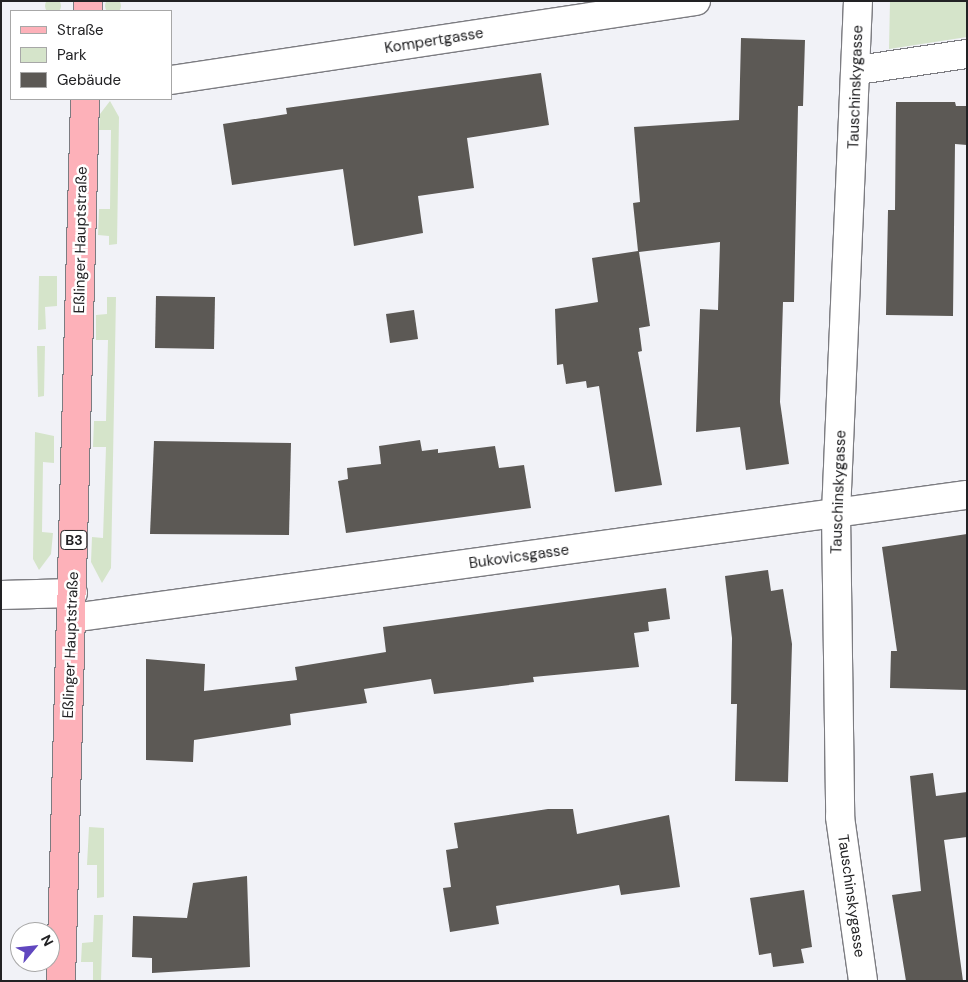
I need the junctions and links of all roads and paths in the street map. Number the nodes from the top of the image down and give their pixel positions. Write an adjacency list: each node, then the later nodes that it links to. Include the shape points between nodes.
1 (696, 1): 5 (street, Kompertgasse)
2 (858, 1): 4 (street, Tauschinskygasse)
3 (967, 54): 4 (street)
4 (858, 70): 8 (street, Tauschinskygasse)
5 (172, 80)
6 (84, 100): 10 (main road, Eßlinger Hauptstraße / B3)
7 (967, 496): 8 (street, Bukovicsgasse)
8 (836, 513): 10 (street, Bukovicsgasse); 12 (street, Tauschinskygasse, via 840,818)
9 (1, 595): 10 (street, Bukovicsgasse)
10 (72, 606): 11 (main road, Eßlinger Hauptstraße / B3)
11 (61, 981)
12 (863, 981)

